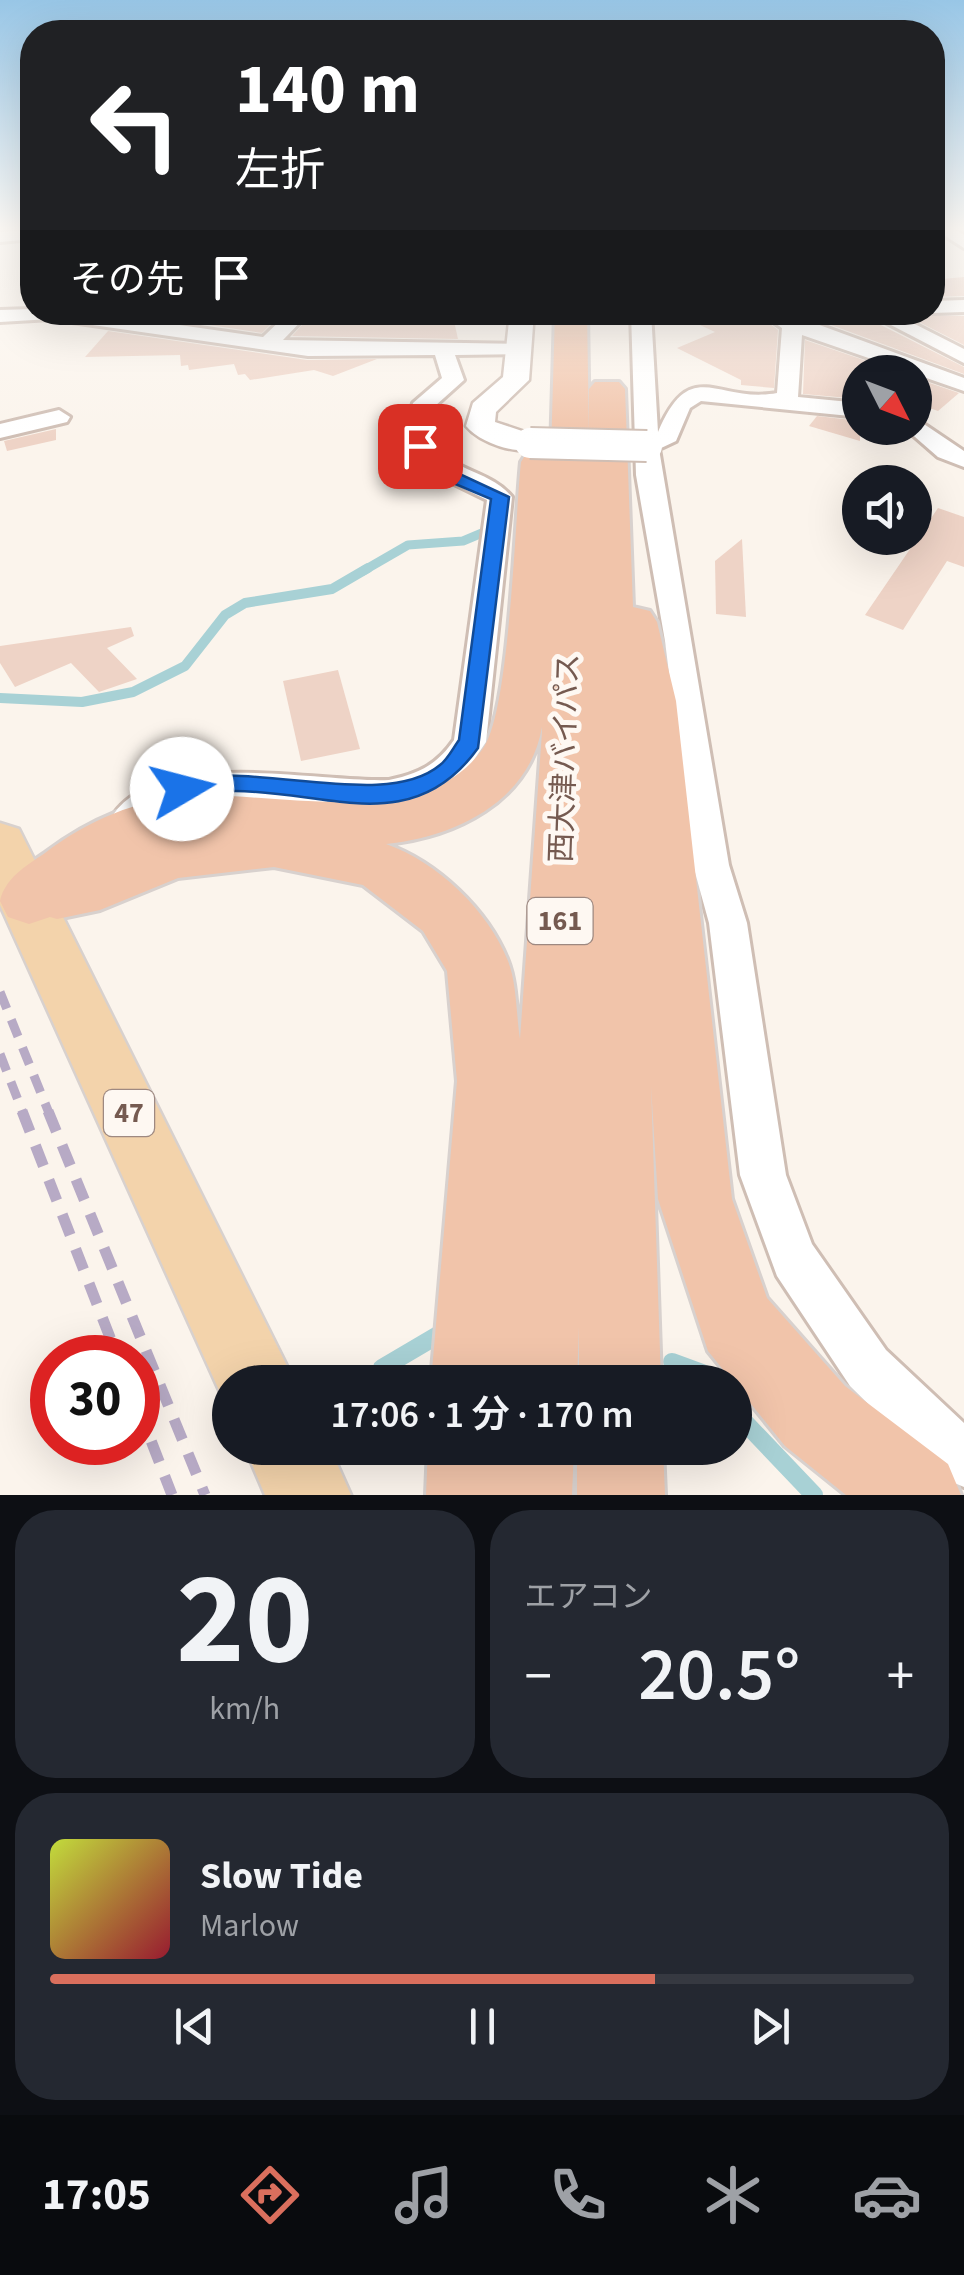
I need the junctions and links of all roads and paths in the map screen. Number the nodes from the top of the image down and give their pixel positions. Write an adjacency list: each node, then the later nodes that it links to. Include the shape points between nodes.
1 (128, 325): 8 (street)
2 (287, 325): 8 (street)
3 (787, 325): 12 (street, via 788,396)
4 (808, 325): 11 (street)
5 (901, 325): 10 (street)
6 (606, 326): 17 (street); 19 (highway, 西大津バイパス / 161); 24 (highway, 西大津バイパス / 161, via 568,732)
7 (536, 330): 9 (street); 17 (street, bridge, via 516,380 483,409 480,426 530,443); 20 (highway, via 522,692 508,754 471,800 417,821 209,816 143,826)
8 (266, 345): 9 (street)
9 (443, 350): 20 (street, via 452,380 424,403 416,436 447,474 500,497 470,742 448,772 408,792 234,782 182,789)
10 (964, 357)
11 (964, 385)
12 (780, 401): 13 (street); 17 (street, via 697,394 680,404 668,436)
13 (842, 408)
14 (59, 417): 15 (street)
15 (0, 430)
16 (932, 440): 18 (street)
17 (647, 446): 26 (street, via 711,866 728,923 763,1175 794,1259 868,1368)
18 (964, 460)
19 (611, 523): 25 (highway, 西大津バイパス / 161); 35 (highway, via 652,700 695,1200 736,1323 815,1416)
20 (86, 852): 21 (highway)
21 (14, 872): 22 (main road, 47); 23 (highway, via 100,885 172,855 274,844 382,867 444,914 478,965 491,1081)
22 (248, 1365)
23 (473, 1365)
24 (537, 1365)
25 (620, 1365)
26 (964, 1460)
27 (294, 1465): 31 (main road)
28 (471, 1465): 32 (highway)
29 (530, 1465): 33 (highway)
30 (620, 1465): 34 (highway)
31 (309, 1495)
32 (470, 1495)
33 (528, 1495)
34 (621, 1495)
35 (918, 1495)

